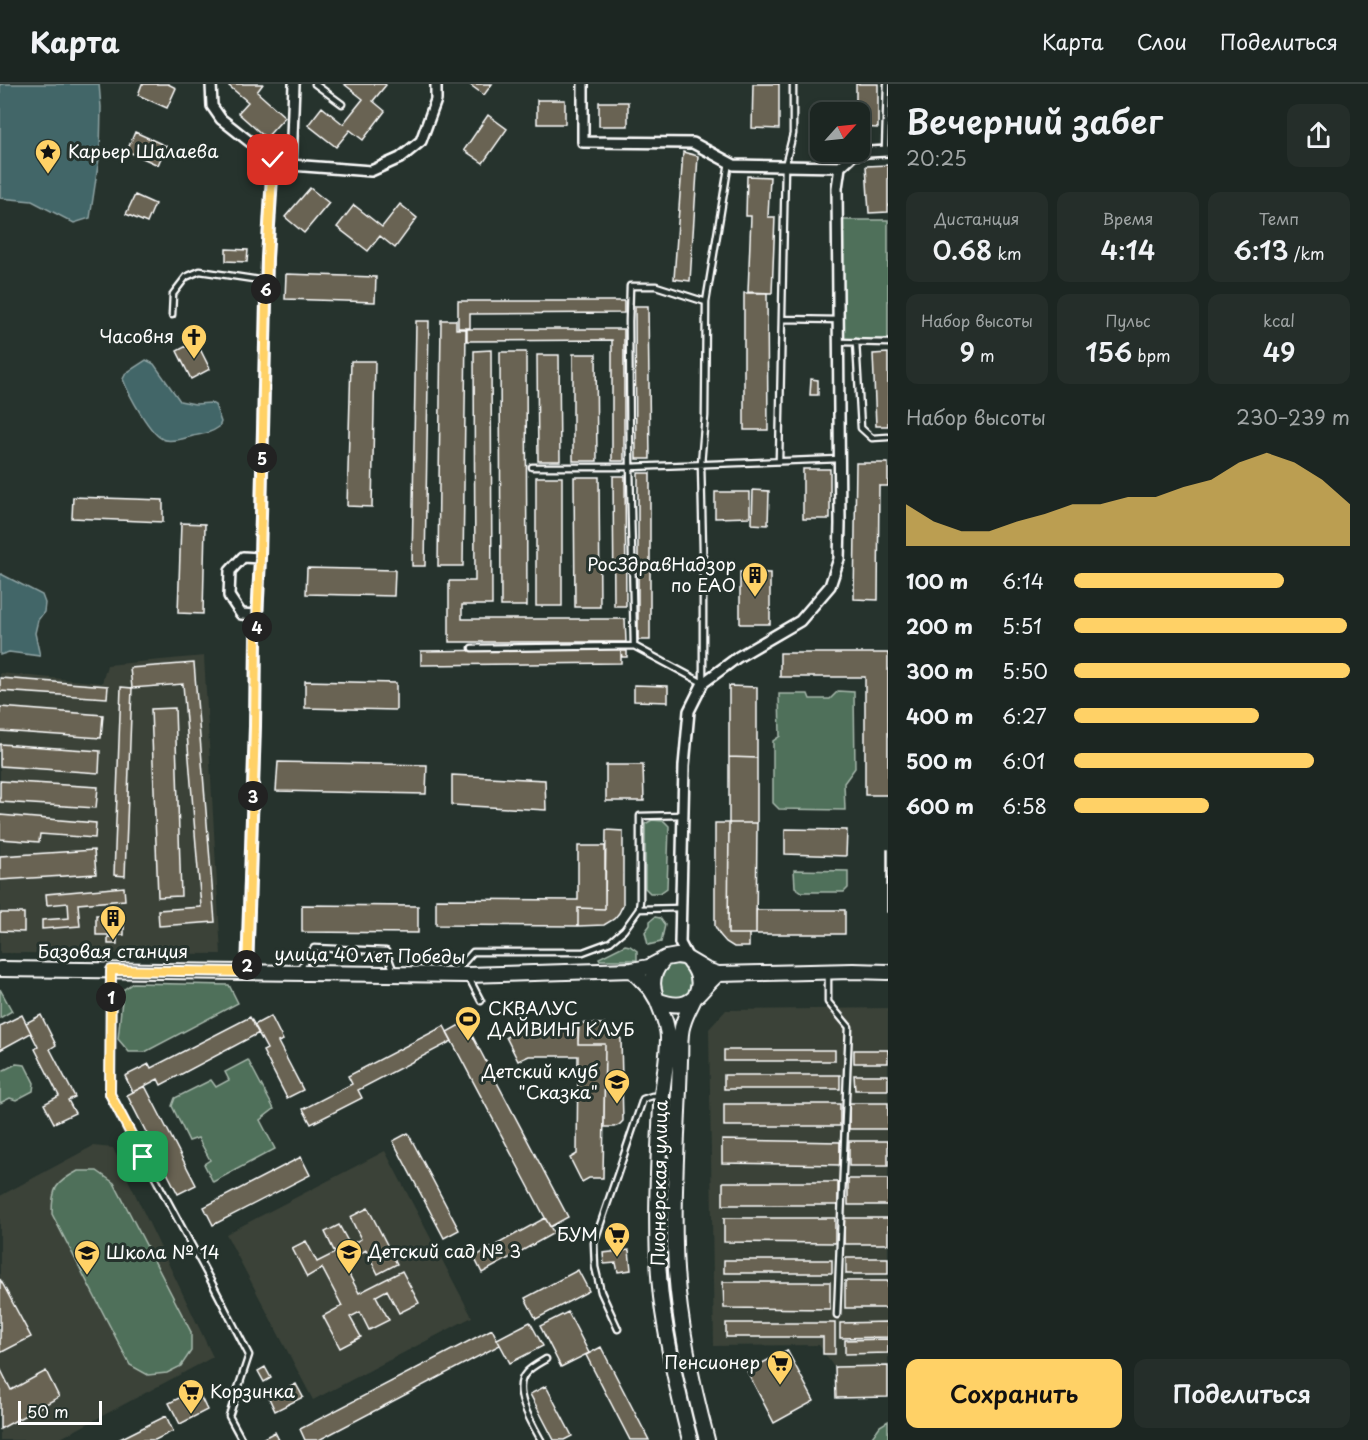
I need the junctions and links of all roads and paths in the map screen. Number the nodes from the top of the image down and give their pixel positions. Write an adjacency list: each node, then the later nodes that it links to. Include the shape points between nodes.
1 (211, 84): 11 (street, via 212,106 221,119)
2 (294, 84): 13 (street)
3 (315, 84): 8 (lane)
4 (436, 84): 13 (street, via 436,100 421,141 400,158 371,171)
5 (583, 84): 12 (street, via 583,142 693,143)
6 (793, 84): 14 (lane, via 793,134)
7 (887, 84): 10 (lane)
8 (324, 86): 9 (lane)
9 (342, 104)
10 (887, 151): 15 (street, via 853,155)
11 (273, 160): 13 (street); 16 (street)
12 (729, 162): 14 (street); 17 (lane)
13 (291, 165)
14 (785, 166): 15 (street); 19 (lane)
15 (840, 166): 20 (street)
16 (266, 281): 18 (lane, via 200,272 186,277 172,294); 30 (street)
17 (706, 302): 27 (lane); 29 (lane, via 656,286 630,286)
18 (172, 315)
19 (782, 320): 20 (lane); 26 (lane)
20 (839, 320): 21 (street)
21 (839, 342): 22 (lane); 25 (street)
22 (856, 342): 23 (lane); 24 (lane, via 861,428 872,438)
23 (888, 343)
24 (888, 437)
25 (840, 459): 26 (lane); 34 (street, via 839,558 830,586 800,621 738,657)
26 (778, 461): 27 (lane)
27 (701, 464): 29 (lane); 34 (lane)
28 (532, 467): 29 (lane)
29 (630, 467): 32 (lane)
30 (260, 558): 31 (street); 31 (street, via 243,557 230,571 229,596 241,614)
31 (257, 615): 44 (street)
32 (634, 646): 33 (lane); 34 (lane)
33 (472, 648)
34 (703, 683): 35 (street, via 689,711)
35 (682, 815): 36 (street); 37 (lane, via 640,816)
36 (681, 908): 37 (lane); 38 (street)
37 (639, 909): 50 (lane, via 610,942 583,952 473,952)
38 (680, 943): 39 (street); 40 (street)
39 (666, 958): 40 (main road); 43 (main road, улица 40 лет Победы, via 650,967); 53 (main road, via 652,978)
40 (689, 960): 49 (main road); 52 (main road, via 699,978)
41 (0, 969): 42 (main road, улица 40 лет Победы)
42 (111, 970): 44 (main road, улица 40 лет Победы); 61 (lane, via 110,1094 249,1355 229,1416)
43 (632, 970): 51 (main road, улица 40 лет Победы); 53 (main road)
44 (247, 972): 47 (main road, улица 40 лет Победы)
45 (828, 972): 46 (main road); 49 (main road); 58 (lane, via 828,1002 849,1027)
46 (888, 972)
47 (296, 973): 48 (main road, улица 40 лет Победы); 48 (lane, via 314,948 386,951)
48 (395, 974): 50 (main road, улица 40 лет Победы)
49 (718, 974): 52 (main road)
50 (452, 975): 51 (main road, улица 40 лет Победы)
51 (468, 975): 54 (lane)
52 (694, 998): 53 (main road, via 676,1006); 57 (main road, Пионерская улица, via 682,1025)
53 (657, 1000): 55 (main road, Пионерская улица, via 668,1039)
54 (481, 1001)
55 (661, 1103): 56 (main road, Пионерская улица); 59 (lane, via 657,1096 643,1099 594,1243 601,1292)
56 (659, 1271): 57 (lane); 63 (main road, Пионерская улица, via 675,1378)
57 (676, 1271): 64 (main road, Пионерская улица, via 685,1344)
58 (837, 1315)
59 (618, 1329)
60 (546, 1359): 62 (lane, via 525,1374 520,1383 521,1397)
61 (242, 1440)
62 (541, 1440)
63 (690, 1440)
64 (707, 1440)

